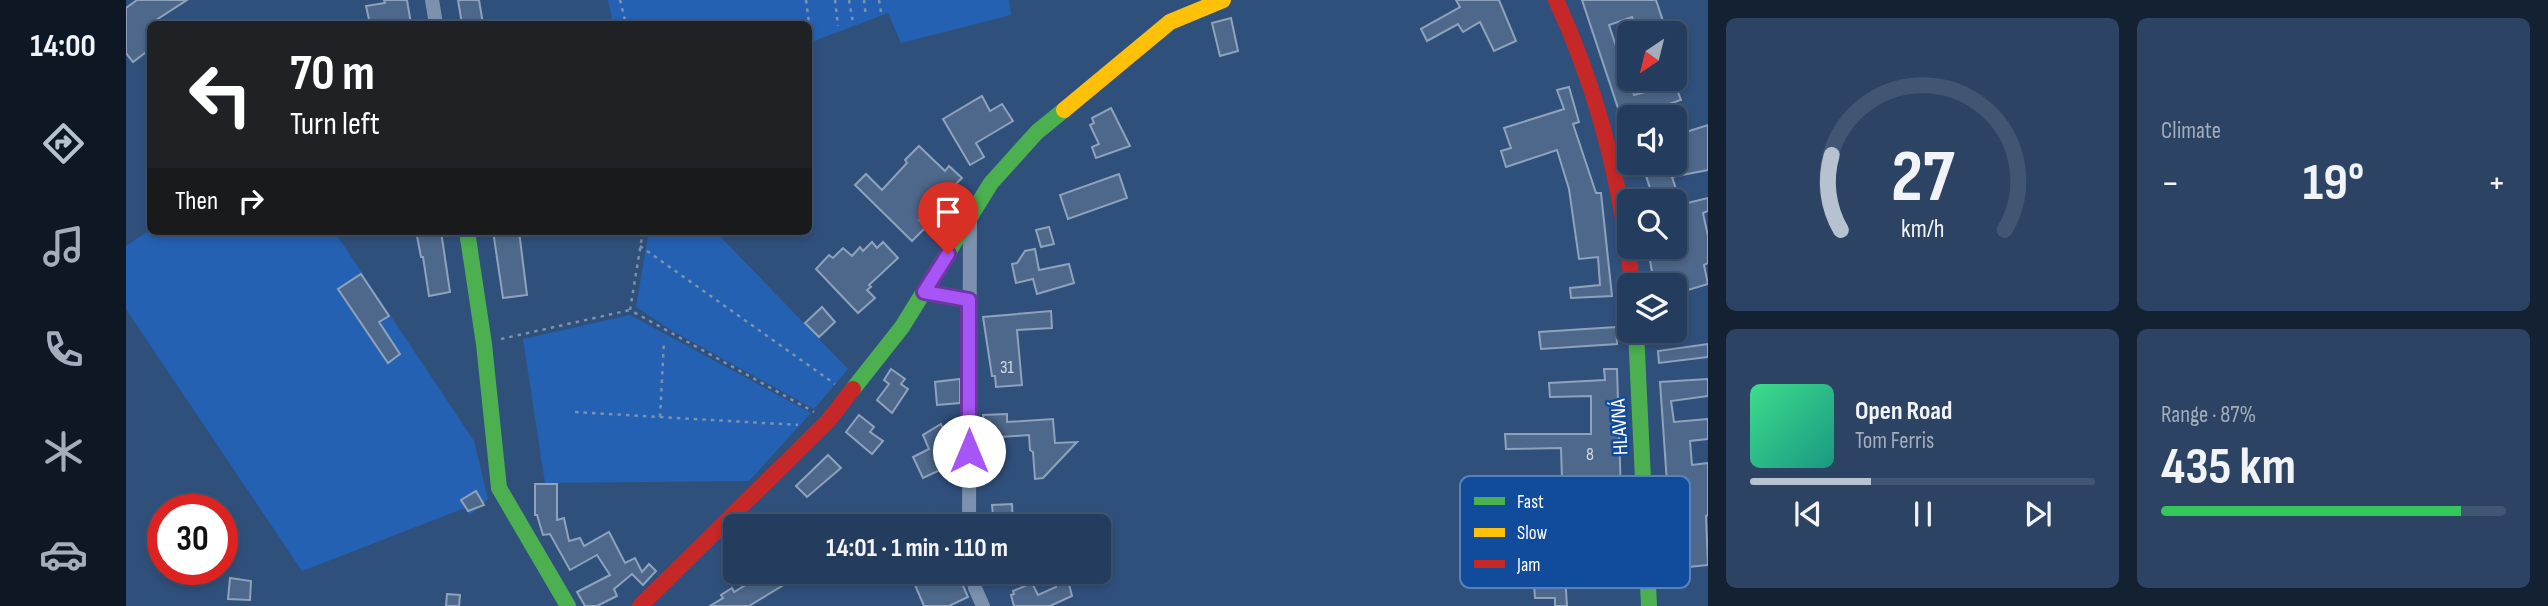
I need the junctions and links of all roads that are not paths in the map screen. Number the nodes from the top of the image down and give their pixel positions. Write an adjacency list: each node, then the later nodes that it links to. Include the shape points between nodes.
1 (432, 0): 4 (street)
2 (1223, 0): 5 (street, via 1170,22 1037,132 991,183)
3 (1556, 0): 7 (street, via 1583,64 1619,181)
4 (436, 21)
5 (970, 217): 8 (street); 9 (street)
6 (468, 235): 15 (street, via 499,488)
7 (1630, 273)
8 (924, 292): 9 (street); 16 (street, via 828,421)
9 (969, 300): 12 (street)
10 (1637, 343): 11 (street, HLAVNÁ)
11 (1643, 476)
12 (969, 514)
13 (974, 584): 17 (street)
14 (1648, 588): 18 (street, HLAVNÁ)
15 (568, 606)
16 (640, 606)
17 (983, 606)
18 (1649, 606)

